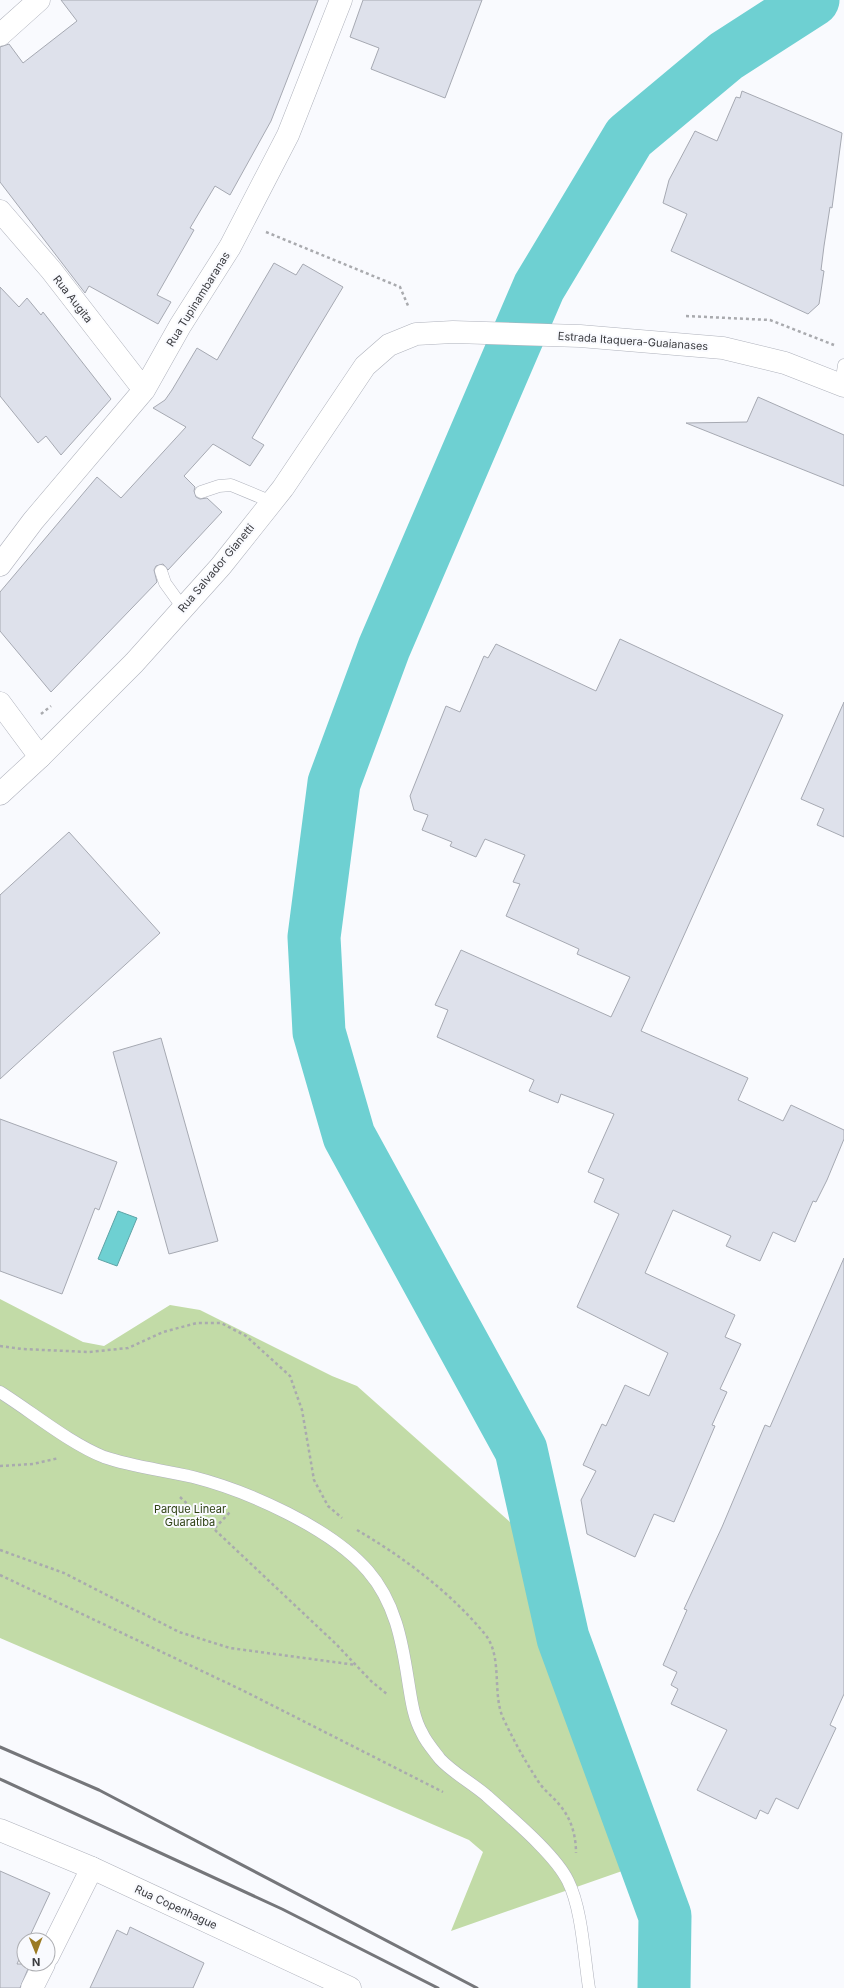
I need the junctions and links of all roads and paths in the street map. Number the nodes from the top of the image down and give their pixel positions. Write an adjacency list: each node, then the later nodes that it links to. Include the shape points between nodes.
1 (39, 0): 3 (main road)
2 (340, 0): 5 (main road, Rua Tupinambaranas, via 288,135)
3 (0, 35)
4 (0, 211): 9 (main road, Rua Augita, via 51,270)
5 (243, 223): 6 (path, via 400,288); 9 (main road, Rua Tupinambaranas)
6 (410, 310)
7 (416, 334): 8 (main road, Estrada Itaquera-Guaianases, via 453,332 580,336 723,348); 11 (main road, Rua Salvador Gianetti, via 389,345 365,366)
8 (843, 378)
9 (144, 390): 12 (main road, Rua Tupinambaranas)
10 (201, 492): 11 (lane, via 231,485)
11 (272, 502): 14 (main road, Rua Salvador Gianetti, via 221,566)
12 (0, 564)
13 (161, 571): 14 (lane, via 165,583)
14 (183, 608): 16 (main road, Rua Salvador Gianetti, via 134,663)
15 (0, 703): 16 (main road)
16 (40, 757): 17 (main road, Rua Salvador Gianetti)
17 (0, 794)
18 (0, 1392): 19 (lane)
19 (82, 1446): 20 (path, via 53,1460); 21 (lane, via 104,1457)
20 (0, 1466)
21 (172, 1472): 24 (path, via 170,1485 181,1498); 25 (lane, via 245,1495 293,1517 334,1540 368,1571 391,1606 402,1643)
22 (0, 1550): 24 (path, via 64,1573 179,1632 230,1648)
23 (0, 1575): 26 (path, via 244,1691)
24 (356, 1665): 25 (path, via 371,1681)
25 (414, 1714): 33 (lane, via 422,1734 441,1760 485,1794 542,1847 564,1873 575,1900)
26 (447, 1794)
27 (0, 1830): 28 (main road, Rua Copenhague)
28 (92, 1868): 29 (main road); 31 (main road, Rua Copenhague)
29 (56, 1940)
30 (40, 1972): 32 (main road)
31 (343, 1986)
32 (32, 1988)
33 (589, 1988)

